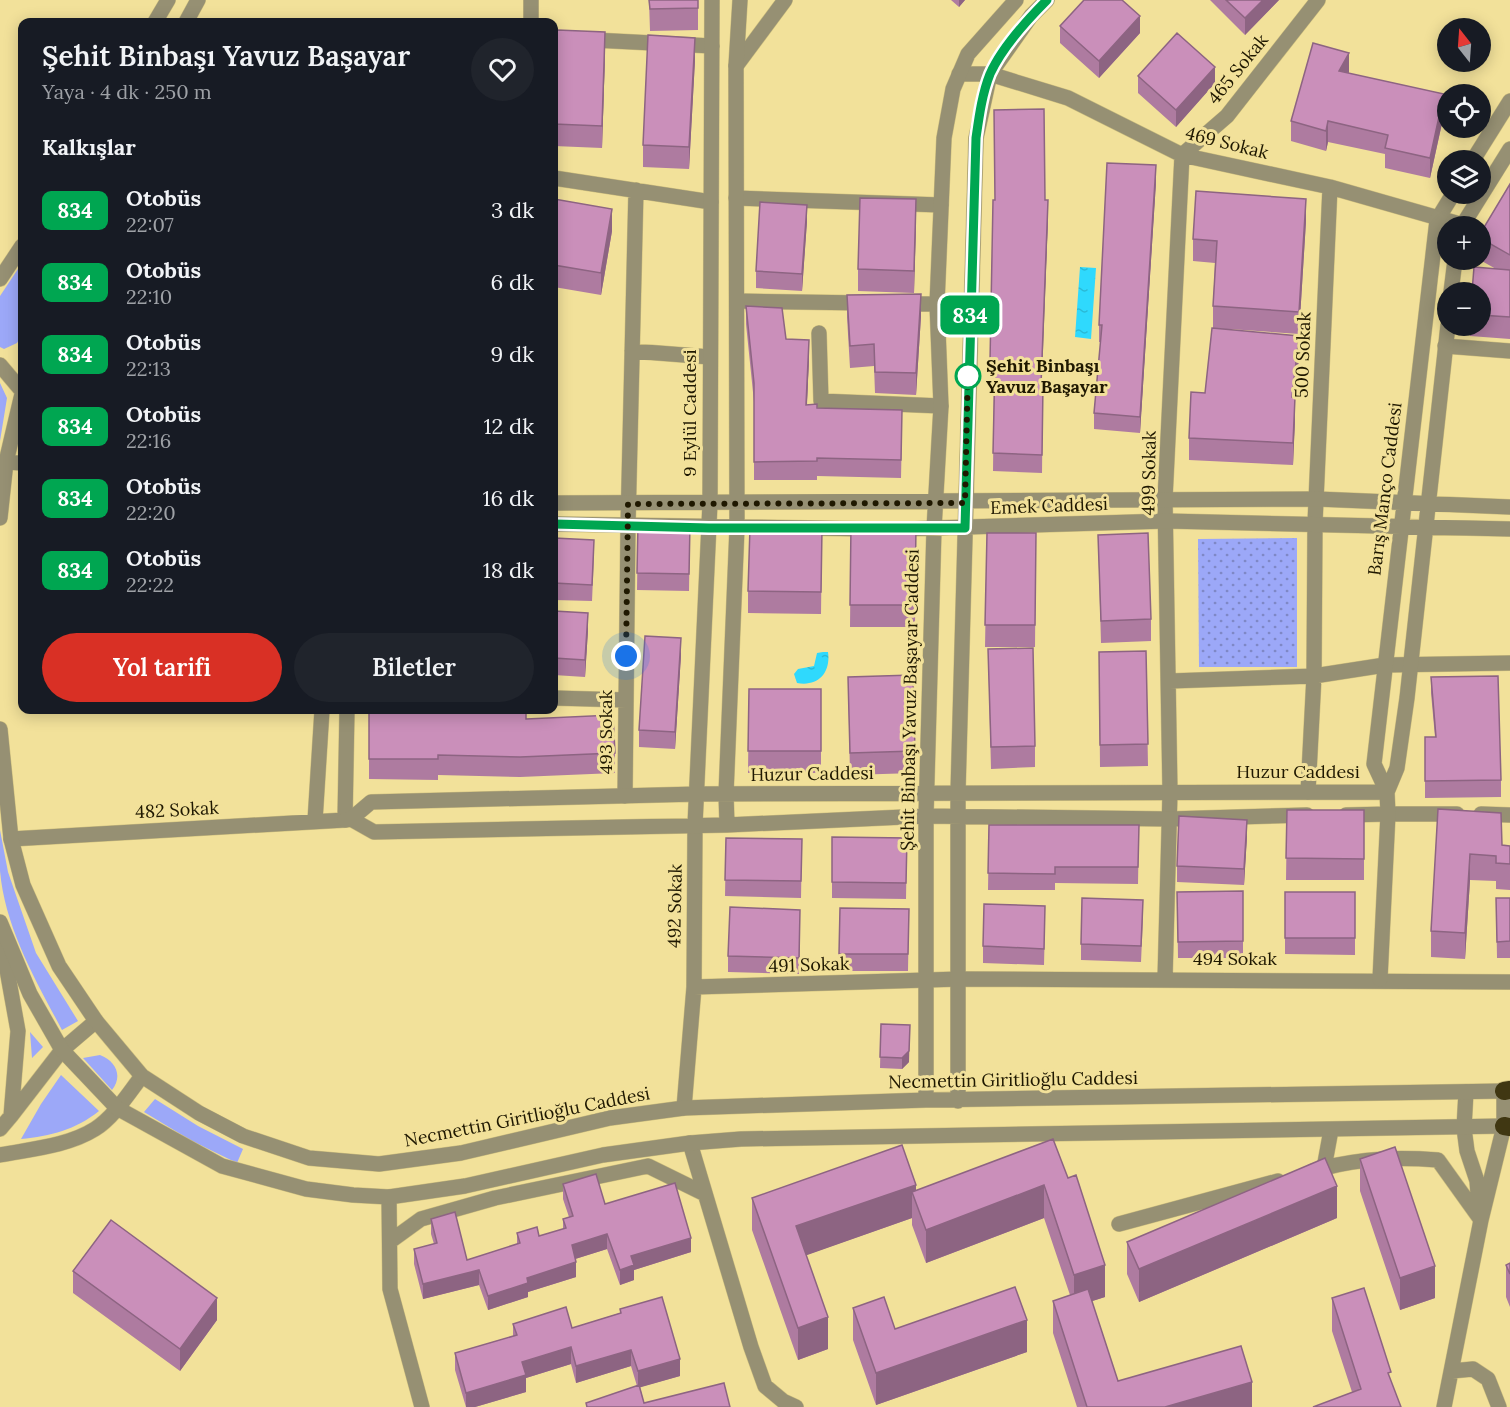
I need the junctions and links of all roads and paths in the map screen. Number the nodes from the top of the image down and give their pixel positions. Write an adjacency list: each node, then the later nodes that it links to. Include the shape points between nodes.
1 (168, 0): 10 (street)
2 (198, 0): 11 (street)
3 (531, 0): 12 (street)
4 (712, 0): 14 (street, 9 Eylül Caddesi)
5 (740, 0): 15 (street)
6 (785, 0): 15 (street)
7 (1016, 0): 16 (street, Şehit Binbaşı Yavuz Başayar Caddesi, via 986,30)
8 (1047, 0): 17 (street)
9 (1318, 0): 21 (street, 465 Sokak, via 1227,116)
10 (157, 18)
11 (188, 18)
12 (531, 18)
13 (558, 38): 14 (street)
14 (712, 46): 26 (street, 9 Eylül Caddesi)
15 (736, 66): 25 (street)
16 (959, 74): 17 (street, 469 Sokak); 27 (street, Şehit Binbaşı Yavuz Başayar Caddesi, via 948,108)
17 (990, 74): 21 (street, 469 Sokak, via 1068,98); 52 (street, via 976,138)
18 (1510, 101): 20 (street)
19 (1510, 149): 28 (street)
20 (1479, 150)
21 (1182, 155): 23 (street, 469 Sokak); 46 (street, 499 Sokak)
22 (558, 179): 24 (street)
23 (1330, 187): 29 (street, 469 Sokak); 47 (street, 500 Sokak)
24 (636, 190): 26 (street); 37 (street, 493 Sokak)
25 (736, 198): 27 (street); 32 (street)
26 (711, 201): 39 (street, 9 Eylül Caddesi)
27 (940, 205): 33 (street, Şehit Binbaşı Yavuz Başayar Caddesi)
28 (1469, 216)
29 (1437, 219): 54 (street, Barış Manço Caddesi)
30 (18, 252): 31 (street)
31 (0, 279)
32 (737, 301): 33 (street); 50 (street)
33 (937, 304): 42 (street, Şehit Binbaşı Yavuz Başayar Caddesi)
34 (819, 333): 42 (street, via 820,401)
35 (1446, 336): 36 (street, Barış Manço Caddesi)
36 (1445, 346): 38 (street); 55 (street, Barış Manço Caddesi)
37 (632, 351): 39 (street); 53 (street, 493 Sokak)
38 (1510, 351)
39 (710, 357): 49 (street, 9 Eylül Caddesi)
40 (0, 365): 41 (street)
41 (18, 388)
42 (941, 406): 51 (street, Şehit Binbaşı Yavuz Başayar Caddesi)
43 (18, 426): 45 (street)
44 (18, 464): 45 (street)
45 (3, 465): 57 (street)
46 (1165, 499): 47 (street, Emek Caddesi); 52 (street, Emek Caddesi); 58 (street, 499 Sokak)
47 (1317, 499): 54 (street, Emek Caddesi); 59 (street, 500 Sokak)
48 (558, 503): 53 (street, Emek Caddesi)
49 (710, 503): 50 (street, Emek Caddesi); 53 (street, Emek Caddesi); 63 (street, 9 Eylül Caddesi)
50 (737, 503): 51 (street, Emek Caddesi); 64 (street)
51 (935, 503): 52 (street, Emek Caddesi); 67 (street, Şehit Binbaşı Yavuz Başayar Caddesi)
52 (965, 503): 65 (street)
53 (628, 504): 61 (street, 493 Sokak)
54 (1403, 504): 55 (street, Emek Caddesi); 62 (street, Barış Manço Caddesi)
55 (1428, 505): 56 (street, Emek Caddesi); 66 (street, Barış Manço Caddesi)
56 (1510, 507)
57 (0, 518)
58 (1167, 521): 59 (street, Emek Caddesi); 65 (street, Emek Caddesi); 73 (street, 499 Sokak)
59 (1315, 523): 62 (street, Emek Caddesi); 72 (street, 500 Sokak)
60 (558, 524): 61 (street, Emek Caddesi)
61 (627, 525): 63 (street, Emek Caddesi); 75 (street, 493 Sokak)
62 (1400, 526): 66 (street, Emek Caddesi); 71 (street, Barış Manço Caddesi)
63 (709, 528): 64 (street, Emek Caddesi); 84 (street, 9 Eylül Caddesi)
64 (737, 528): 67 (street, Emek Caddesi); 85 (street)
65 (965, 528): 67 (street, Emek Caddesi); 80 (street)
66 (1425, 528): 68 (street, Emek Caddesi); 70 (street, Barış Manço Caddesi)
67 (934, 529): 79 (street, Şehit Binbaşı Yavuz Başayar Caddesi)
68 (1510, 529)
69 (1510, 663): 70 (street)
70 (1410, 664): 71 (street); 83 (street, Barış Manço Caddesi, via 1397,768)
71 (1385, 665): 72 (street); 83 (street, Barış Manço Caddesi, via 1374,764)
72 (1314, 676): 73 (street); 82 (street, 500 Sokak)
73 (1170, 681): 81 (street, 499 Sokak)
74 (558, 698): 75 (street)
75 (626, 700): 86 (street, 493 Sokak)
76 (322, 714): 93 (street)
77 (347, 714): 92 (street)
78 (0, 729): 96 (street, Necmettin Giritlioğlu Caddesi)
79 (928, 792): 80 (street, Huzur Caddesi); 85 (street, Huzur Caddesi); 89 (street, Şehit Binbaşı Yavuz Başayar Caddesi)
80 (958, 792): 81 (street, Huzur Caddesi); 90 (street)
81 (1170, 792): 82 (street, Huzur Caddesi); 91 (street, 499 Sokak)
82 (1308, 792): 83 (street, Huzur Caddesi)
83 (1387, 792): 87 (street, Barış Manço Caddesi)
84 (698, 794): 85 (street, Huzur Caddesi); 86 (street, Huzur Caddesi); 94 (street, 9 Eylül Caddesi)
85 (726, 794): 95 (street)
86 (625, 796): 92 (street, Huzur Caddesi, via 371,802)
87 (1388, 814): 88 (street); 91 (street); 101 (street, Barış Manço Caddesi)
88 (1510, 815)
89 (926, 816): 90 (street); 95 (street); 102 (street, Şehit Binbaşı Yavuz Başayar Caddesi)
90 (960, 816): 91 (street); 99 (street)
91 (1169, 819): 100 (street, 499 Sokak)
92 (348, 820): 93 (street, 482 Sokak); 94 (street, via 374,832)
93 (315, 821): 96 (street, 482 Sokak)
94 (695, 825): 95 (street); 104 (street, 492 Sokak)
95 (727, 825)
96 (11, 838): 105 (street, Necmettin Giritlioğlu Caddesi, via 38,923 59,966)
97 (0, 922): 106 (street, via 30,994)
98 (0, 931): 114 (street, via 18,1031)
99 (960, 979): 100 (street, 494 Sokak); 102 (street, 491 Sokak); 111 (street)
100 (1165, 979): 101 (street, 494 Sokak)
101 (1380, 979): 103 (street, 494 Sokak)
102 (925, 981): 104 (street, 491 Sokak); 110 (street, Şehit Binbaşı Yavuz Başayar Caddesi)
103 (1510, 982)
104 (694, 987): 113 (street, 492 Sokak)
105 (96, 1021): 106 (street); 107 (street, Necmettin Giritlioğlu Caddesi)
106 (62, 1050): 112 (street); 114 (street)
107 (142, 1076): 112 (street); 113 (street, Necmettin Giritlioğlu Caddesi, via 243,1136 309,1158 379,1164 461,1153 610,1118)
108 (1508, 1091): 109 (street, Necmettin Giritlioğlu Caddesi); 115 (street)
109 (1467, 1092): 111 (street, Necmettin Giritlioğlu Caddesi); 116 (street)
110 (926, 1100): 111 (street, Necmettin Giritlioğlu Caddesi); 113 (street, Necmettin Giritlioğlu Caddesi)
111 (958, 1101)
112 (117, 1108): 120 (street, via 96,1128 72,1140); 123 (street, via 222,1166 306,1189)
113 (684, 1108)
114 (11, 1116): 117 (street)
115 (1508, 1126): 116 (street); 124 (street)
116 (1464, 1128): 118 (street); 124 (street, via 1477,1181)
117 (0, 1129)
118 (1331, 1130): 119 (street, via 946,1134); 121 (street)
119 (690, 1143): 122 (street); 123 (street, via 603,1155 465,1186)
120 (0, 1155)
121 (1324, 1168): 124 (street, via 1396,1156 1438,1160); 125 (street)
122 (705, 1194): 126 (street, via 648,1166 517,1193 421,1219); 128 (street)
123 (389, 1197): 126 (street)
124 (1481, 1220): 127 (street)
125 (1119, 1224)
126 (392, 1240): 129 (street, via 390,1289)
127 (1452, 1371): 132 (street); 133 (street, via 1473,1369 1488,1379)
128 (765, 1386): 130 (street); 131 (street)
129 (422, 1407)
130 (770, 1407)
131 (796, 1407)
132 (1444, 1407)
133 (1499, 1407)

